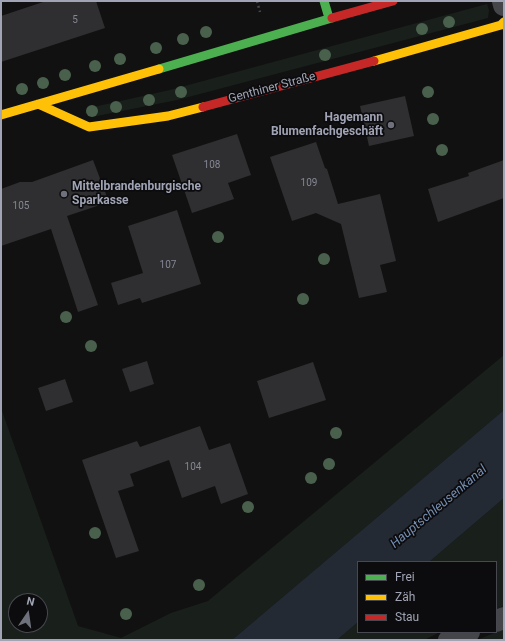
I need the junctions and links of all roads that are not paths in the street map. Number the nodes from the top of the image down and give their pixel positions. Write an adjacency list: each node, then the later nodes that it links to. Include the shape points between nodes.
1 (324, 1): 5 (street)
2 (393, 1): 5 (street)
3 (503, 1): 4 (street)
4 (504, 5)
5 (329, 18): 7 (street)
6 (504, 22): 7 (street, Genthiner Straße, via 399,54 168,116 89,126)
7 (38, 104): 8 (street)
8 (1, 115)
9 (466, 633): 10 (street)
10 (449, 640)

